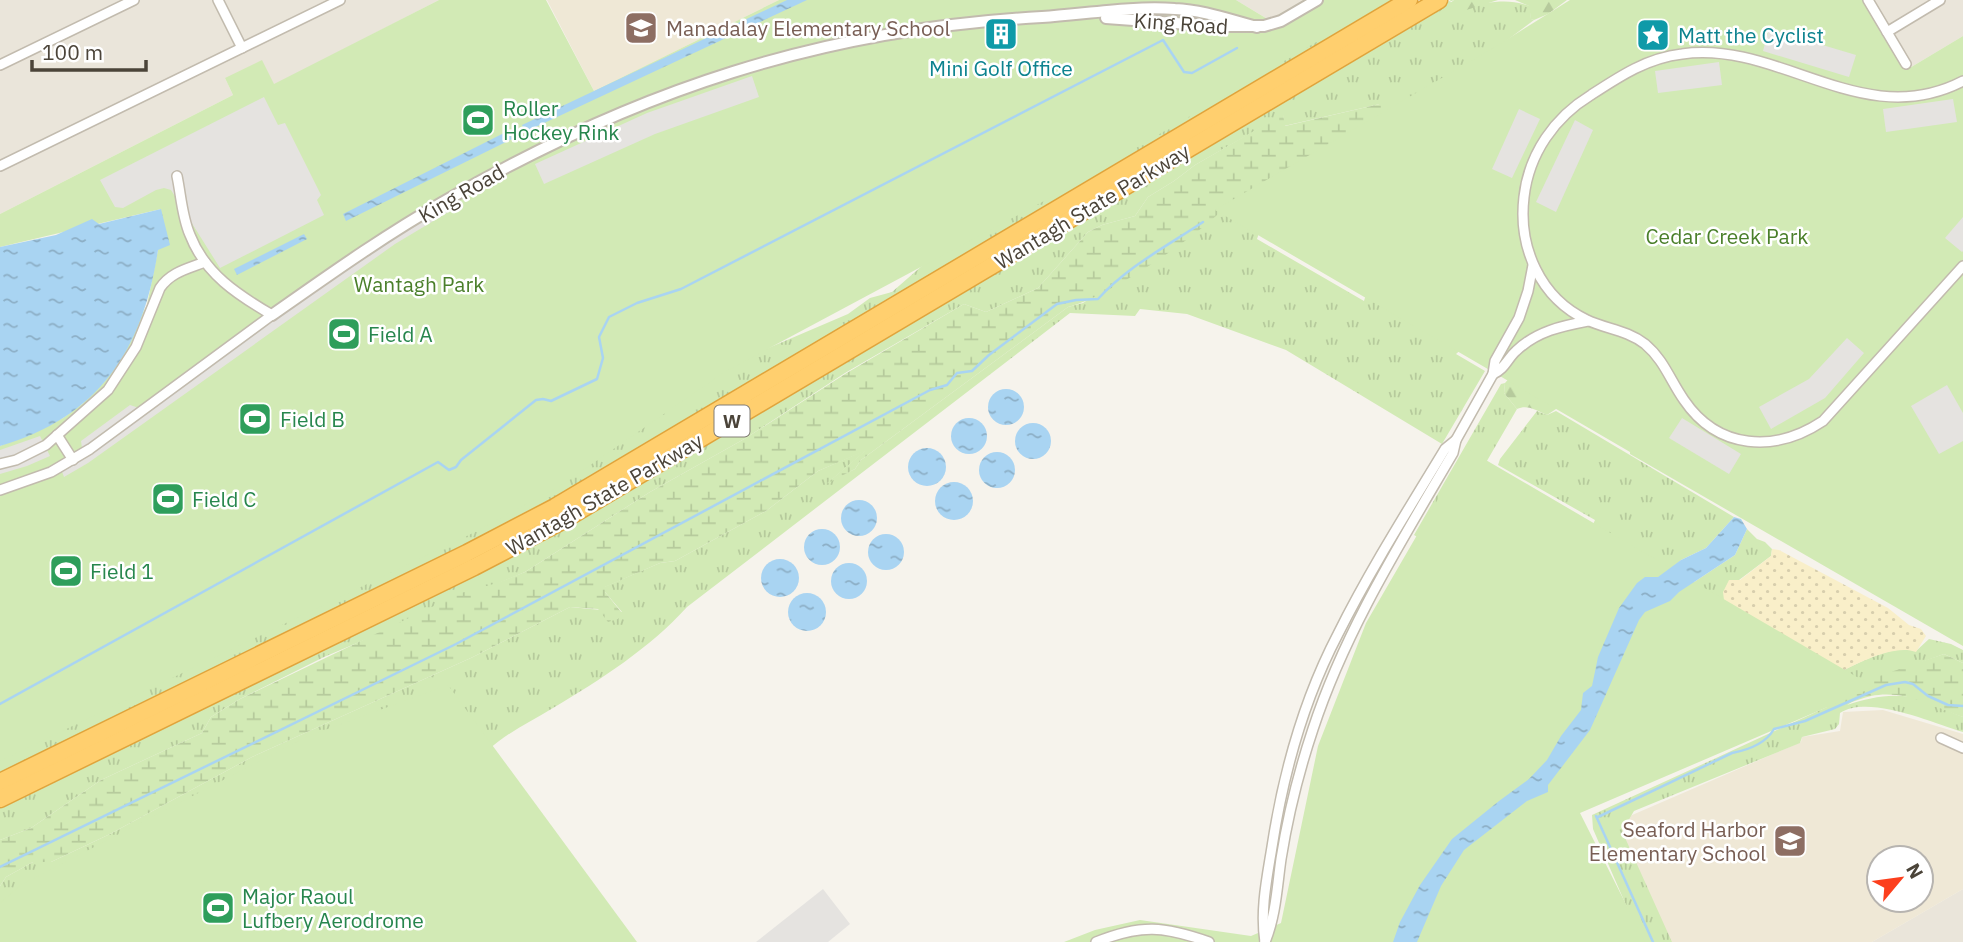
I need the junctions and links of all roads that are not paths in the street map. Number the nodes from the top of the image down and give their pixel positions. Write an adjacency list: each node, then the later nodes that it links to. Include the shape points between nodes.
1 (134, 0): 12 (street)
2 (218, 0): 10 (street)
3 (340, 0): 10 (street)
4 (1317, 0): 19 (street, King Road, via 1281,21 1257,27 1173,9 948,24 800,52 703,80 581,130 483,180 389,235)
5 (1409, 0): 28 (highway, Wantagh State Parkway / W, via 555,507)
6 (1440, 0): 29 (highway, Wantagh State Parkway / W, via 562,521)
7 (1868, 0): 9 (street)
8 (1940, 0): 9 (street)
9 (1886, 32): 11 (street)
10 (242, 48): 14 (street)
11 (1906, 64)
12 (0, 65)
13 (1963, 81): 17 (street, via 1932,94 1899,98 1868,94 1732,55 1680,54 1636,67 1571,108 1538,152 1524,198 1525,235)
14 (0, 166)
15 (177, 176): 16 (street, via 189,234)
16 (205, 262): 19 (street, via 235,293); 22 (street, via 165,280 123,370 108,390)
17 (1533, 265): 20 (street, via 1557,299); 21 (street, via 1524,305 1495,361)
18 (1963, 266): 20 (street, via 1833,412 1810,430 1784,440 1734,438 1713,427 1691,409 1652,350 1630,334)
19 (272, 315): 23 (street, King Road)
20 (1588, 320): 21 (street, via 1541,333)
21 (1493, 374): 32 (street, via 1374,565 1309,704 1277,814 1261,920)
22 (57, 435): 23 (street); 24 (street, via 35,451)
23 (73, 460): 25 (street, King Road)
24 (0, 464)
25 (0, 490)
26 (1941, 738): 27 (street)
27 (1963, 748)
28 (0, 782)
29 (0, 799)
30 (1096, 942): 31 (street, via 1160,928)
31 (1209, 942)
32 (1265, 942)

